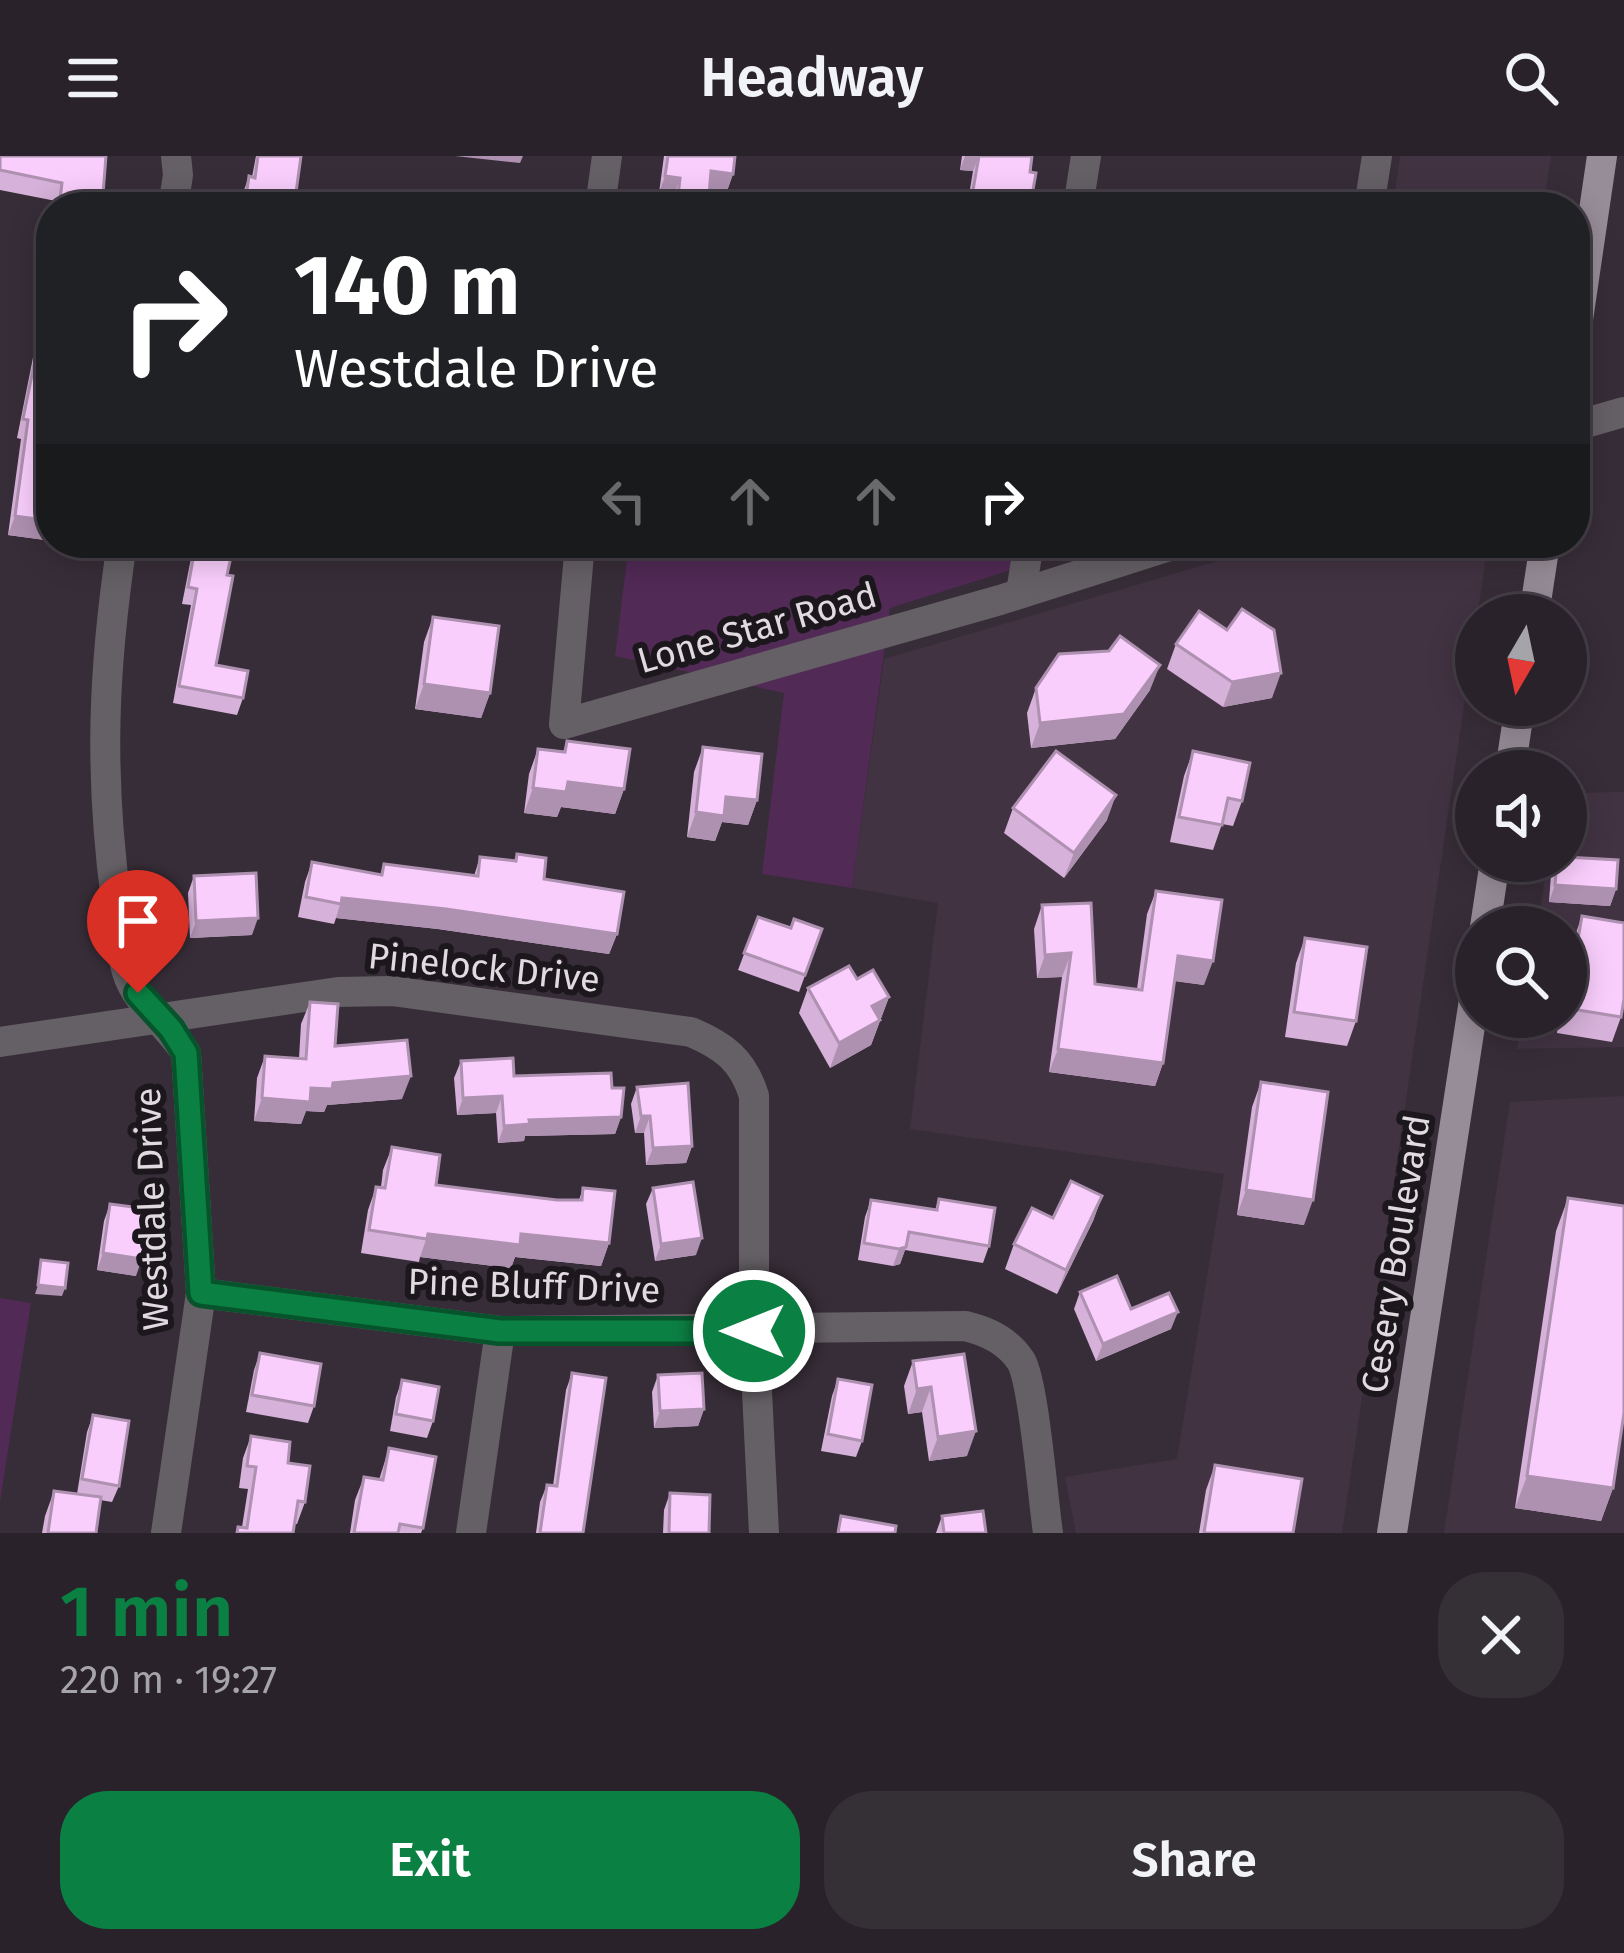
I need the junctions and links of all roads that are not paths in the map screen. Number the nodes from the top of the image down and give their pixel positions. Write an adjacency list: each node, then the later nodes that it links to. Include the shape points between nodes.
1 (176, 156): 6 (street)
2 (607, 156): 7 (street)
3 (1086, 156): 8 (street)
4 (1377, 156): 9 (street)
5 (1602, 156): 10 (main road)
6 (175, 192)
7 (602, 192)
8 (1080, 192)
9 (1371, 192)
10 (1590, 238)
11 (1624, 412): 12 (street)
12 (1590, 422)
13 (120, 558): 20 (street, Westdale Drive, via 102,729 109,847 127,974)
14 (579, 558): 18 (street, Lone Star Road, via 564,724)
15 (1027, 558): 18 (street)
16 (1131, 558): 18 (street, Lone Star Road)
17 (1543, 558): 19 (main road)
18 (1022, 592)
19 (1537, 594)
20 (159, 1016): 22 (street, Pinelock Drive); 23 (street, Westdale Drive, via 186,1053); 25 (street, Pinelock Drive, via 392,991 691,1032 723,1046 754,1096)
21 (1468, 1038): 30 (main road, Cesery Boulevard)
22 (0, 1042)
23 (201, 1293): 24 (street, Pine Bluff Drive); 26 (street, Westdale Drive)
24 (500, 1331): 25 (street, Pine Bluff Drive); 27 (street)
25 (754, 1331): 28 (street); 29 (street, Pine Bluff Drive, via 986,1330 1025,1371)
26 (166, 1533)
27 (471, 1533)
28 (764, 1533)
29 (1048, 1533)
30 (1392, 1533)

